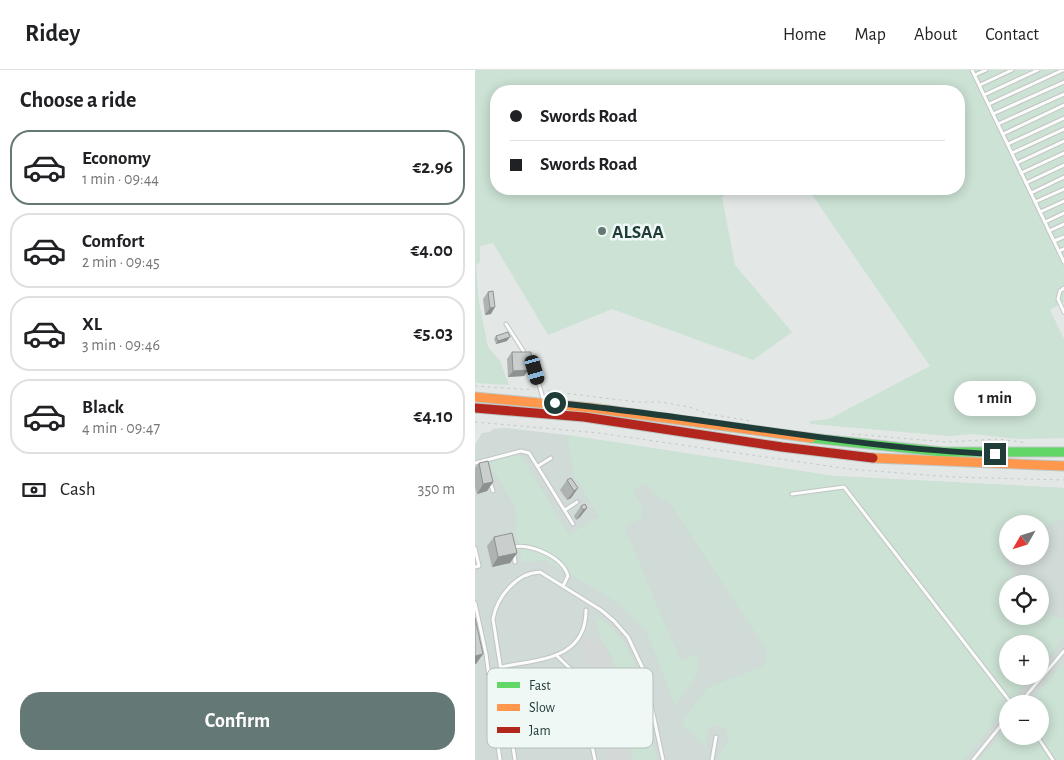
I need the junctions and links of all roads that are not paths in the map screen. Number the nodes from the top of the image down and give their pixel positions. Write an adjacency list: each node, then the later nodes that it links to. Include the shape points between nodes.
1 (973, 70): 6 (lane)
2 (986, 70): 6 (lane)
3 (1012, 70): 8 (lane)
4 (1038, 70): 10 (lane)
5 (1063, 70): 11 (lane)
6 (975, 75): 8 (lane)
7 (1064, 82): 13 (lane)
8 (980, 85): 10 (lane)
9 (1064, 94): 15 (lane)
10 (984, 95): 11 (lane)
11 (989, 104): 13 (lane)
12 (1064, 105): 17 (lane)
13 (993, 114): 15 (lane)
14 (1064, 118): 19 (lane)
15 (998, 124): 17 (lane)
16 (1064, 129): 20 (lane)
17 (1003, 134): 19 (lane)
18 (1064, 141): 22 (lane)
19 (1008, 144): 20 (lane)
20 (1012, 153): 22 (lane)
21 (1064, 153): 24 (lane)
22 (1017, 163): 24 (lane)
23 (1064, 165): 26 (lane)
24 (1021, 173): 26 (lane)
25 (1064, 177): 28 (lane)
26 (1026, 183): 28 (lane)
27 (1064, 189): 30 (lane)
28 (1031, 193): 30 (lane)
29 (1064, 201): 31 (lane)
30 (1035, 202): 31 (lane)
31 (1040, 212): 33 (lane)
32 (1064, 213): 33 (lane)
33 (1045, 222): 35 (lane)
34 (1064, 224): 35 (lane)
35 (1049, 231): 37 (lane)
36 (1064, 237): 37 (lane)
37 (1054, 241): 39 (lane)
38 (1064, 249): 39 (lane)
39 (1059, 251): 40 (lane)
40 (1064, 262)
41 (1064, 288): 42 (lane, via 1057,299)
42 (1064, 312)
43 (506, 324): 45 (lane, via 535,370)
44 (475, 397): 45 (main road)
45 (544, 402): 47 (main road, via 941,452)
46 (475, 408): 54 (main road, via 584,417 875,458)
47 (1064, 452)
48 (475, 456): 51 (lane)
49 (551, 458): 53 (lane)
50 (484, 459): 51 (lane); 52 (lane); 53 (lane, via 523,450 532,455)
51 (476, 462)
52 (486, 466)
53 (538, 466): 59 (lane)
54 (1064, 466)
55 (488, 474): 56 (lane)
56 (493, 491)
57 (792, 494): 75 (lane, via 844,487)
58 (577, 502): 59 (lane)
59 (565, 510): 60 (lane)
60 (573, 524)
61 (511, 542): 62 (lane)
62 (512, 547): 64 (lane); 66 (lane, via 532,547 561,565 568,576)
63 (475, 548): 65 (lane, via 479,566)
64 (515, 562)
65 (475, 567)
66 (563, 586): 71 (lane, via 545,574 535,572 505,591 493,618); 74 (lane, via 614,621 634,647)
67 (475, 602): 72 (lane)
68 (586, 610): 70 (lane, via 585,628 567,652)
69 (1064, 651): 76 (lane)
70 (555, 656): 71 (lane); 73 (lane)
71 (501, 667)
72 (488, 668)
73 (569, 668)
74 (643, 668)
75 (1005, 695)
76 (1027, 695)
77 (653, 713): 81 (lane)
78 (999, 728): 83 (lane)
79 (716, 737): 82 (lane)
80 (1043, 745): 84 (lane)
81 (663, 760)
82 (712, 760)
83 (973, 760)
84 (1053, 760)

